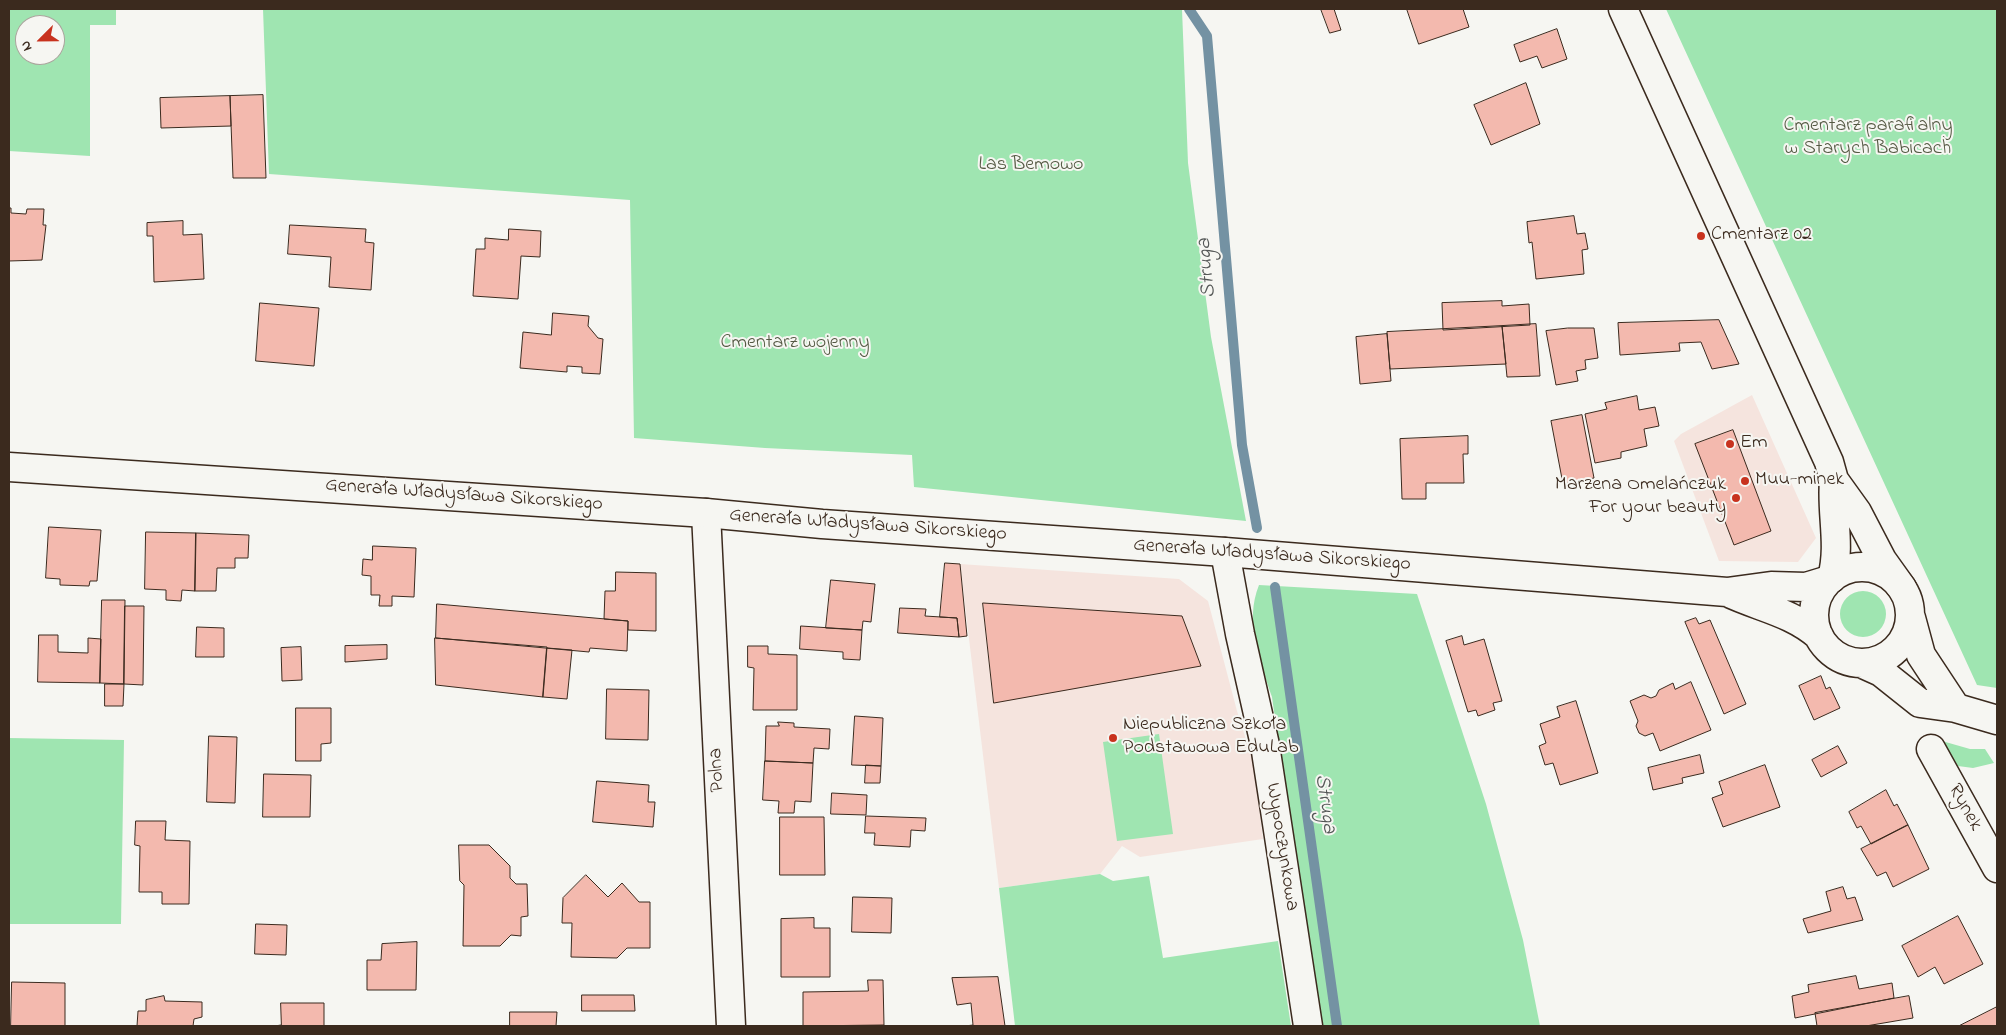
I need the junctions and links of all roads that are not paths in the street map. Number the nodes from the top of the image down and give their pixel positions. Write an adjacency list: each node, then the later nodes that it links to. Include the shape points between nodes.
1 (1623, 9): 3 (main road, via 1829,462)
2 (9, 467): 4 (main road, Generała Władysława Sikorskiego)
3 (1834, 480): 6 (main road, via 1833,513 1837,544 1836,563); 7 (main road)
4 (706, 513): 5 (main road, Generała Władysława Sikorskiego); 16 (main road, Polna)
5 (1225, 552): 8 (main road, Generała Władysława Sikorskiego); 17 (main road, Wypoczynkowa, via 1265,746)
6 (1830, 579): 7 (main road, via 1850,568 1872,568 1887,574); 8 (main road, Generała Władysława Sikorskiego, via 1806,587 1771,586); 10 (main road, via 1816,603 1814,623)
7 (1902, 588): 9 (main road)
8 (1727, 592): 10 (main road, Generała Władysława Sikorskiego, via 1799,620)
9 (1911, 618): 11 (main road, via 1904,640 1891,654 1873,663); 12 (main road, via 1921,655)
10 (1819, 636): 11 (main road, via 1836,656)
11 (1860, 664): 12 (main road, via 1881,672 1920,703)
12 (1956, 708): 13 (main road)
13 (1997, 720)
14 (1931, 749): 15 (main road, Rynek)
15 (1997, 868)
16 (731, 1026)
17 (1308, 1026)

